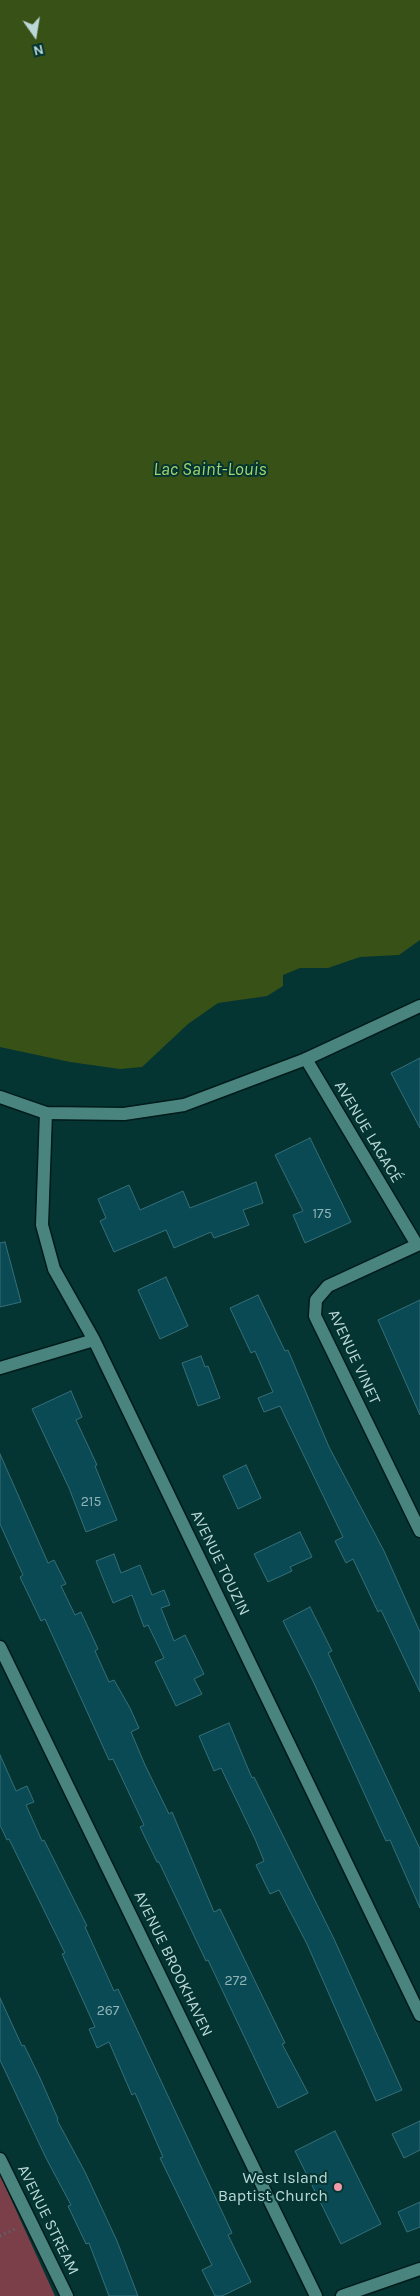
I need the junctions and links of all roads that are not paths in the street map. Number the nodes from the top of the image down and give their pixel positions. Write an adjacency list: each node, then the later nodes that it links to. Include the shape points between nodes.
1 (420, 1006): 2 (street)
2 (306, 1059): 4 (street, via 184,1105 124,1114); 5 (street, AVENUE LAGACÉ)
3 (0, 1097): 4 (street)
4 (46, 1113): 6 (street, AVENUE TOUZIN, via 42,1225 54,1269)
5 (418, 1244): 8 (street, AVENUE VINET, via 328,1286 316,1300 315,1316)
6 (94, 1340): 7 (street); 10 (street, AVENUE TOUZIN)
7 (0, 1368)
8 (420, 1531)
9 (0, 1647): 14 (street, AVENUE BROOKHAVEN)
10 (420, 2015)
11 (0, 2158): 13 (street, AVENUE STREAM)
12 (420, 2270): 15 (street)
13 (67, 2296)
14 (316, 2296)
15 (342, 2296)

